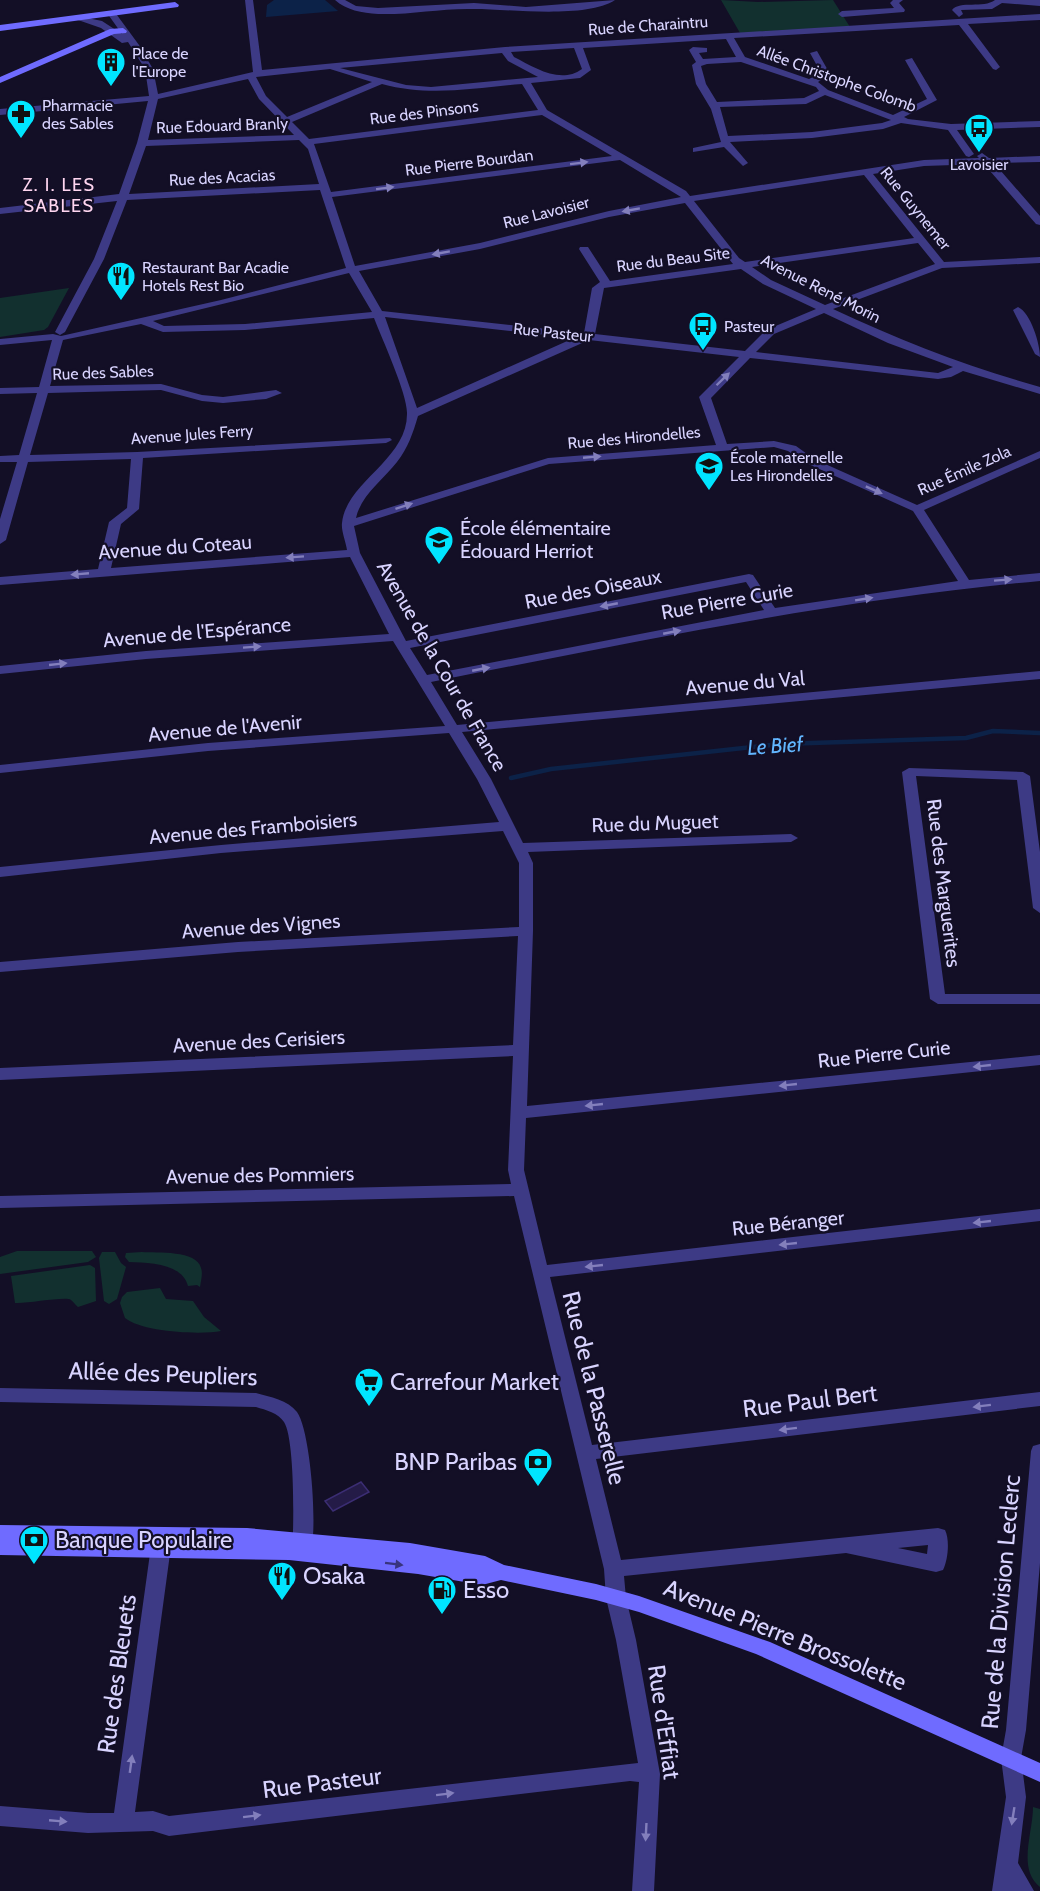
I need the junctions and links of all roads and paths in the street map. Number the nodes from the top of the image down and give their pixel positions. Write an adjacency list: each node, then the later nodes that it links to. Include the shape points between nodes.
1 (187, 0): 10 (main road, via 163,9)
2 (260, 0): 6 (street)
3 (339, 0): 4 (street, via 354,8 378,11 474,6 526,10 579,8)
4 (611, 0)
5 (1001, 0): 7 (street); 11 (street, via 992,6 957,8)
6 (250, 3): 28 (street)
7 (1040, 3)
8 (900, 5): 9 (street); 14 (street)
9 (842, 14)
10 (103, 16): 13 (street); 16 (street); 16 (street)
11 (960, 17): 12 (street, Rue de Charaintru); 17 (street, Rue de Charaintru); 26 (street)
12 (1040, 17)
13 (81, 18): 15 (main road)
14 (910, 21)
15 (0, 28)
16 (121, 33): 30 (main road, via 96,39); 35 (street, via 149,69)
17 (728, 35): 18 (street, Rue de Charaintru); 22 (street, Allée Christophe Colomb)
18 (577, 45): 19 (street, Rue de Charaintru); 29 (street, via 586,70)
19 (505, 50): 25 (street, Rue de Charaintru); 27 (street)
20 (704, 50): 24 (street, via 693,50)
21 (814, 54): 33 (street, via 826,74)
22 (742, 59): 24 (street); 33 (street, Allée Christophe Colomb)
23 (909, 60): 39 (street, via 932,100)
24 (700, 62): 36 (street, via 696,65 699,80)
25 (328, 66): 28 (street, Rue de Charaintru); 32 (street)
26 (996, 67)
27 (508, 71): 29 (street); 31 (street); 32 (street, via 431,90)
28 (254, 74): 35 (street, Rue de Charaintru); 40 (street, via 250,80 262,98)
29 (548, 78): 31 (street)
30 (0, 80)
31 (525, 81): 38 (street, Avenue René Morin)
32 (380, 82): 40 (street)
33 (810, 82): 34 (street, Allée Christophe Colomb)
34 (825, 92): 36 (street, via 806,101); 39 (street, Allée Christophe Colomb)
35 (154, 97): 37 (street, Rue de Charaintru); 45 (street)
36 (713, 105): 44 (street)
37 (0, 112)
38 (544, 112): 43 (street, Rue des Pinsons); 48 (street, Avenue René Morin)
39 (899, 118): 42 (street, Allée Christophe Colomb); 44 (street, via 883,126)
40 (286, 121): 43 (street)
41 (1040, 124): 42 (street, Allée Christophe Colomb)
42 (951, 127): 47 (street)
43 (306, 140): 45 (street, Rue Edouard Branly); 54 (street)
44 (725, 142): 46 (street); 52 (street)
45 (142, 143): 55 (street)
46 (696, 150)
47 (969, 154): 50 (street); 51 (street)
48 (619, 157): 54 (street, Rue Pierre Bourdan, one-way to 48); 56 (street, Avenue René Morin, via 676,188)
49 (1040, 159): 50 (street, Rue Lavoisier)
50 (988, 161): 51 (street, Rue Lavoisier); 58 (street)
51 (960, 162): 53 (street, Rue Lavoisier)
52 (743, 163)
53 (866, 171): 56 (street, Rue Lavoisier); 59 (street, Rue Guynemer)
54 (326, 191): 55 (street, Rue des Acacias); 64 (street)
55 (122, 197): 57 (street, Rue des Acacias); 70 (street, via 99,259)
56 (688, 200): 63 (street, Avenue René Morin); 64 (street, Rue Lavoisier, one-way to 64, via 565,224 480,246)
57 (0, 211)
58 (1040, 222)
59 (921, 240): 62 (street, Rue Guynemer); 63 (street, Rue du Beau Site)
60 (584, 249): 65 (street)
61 (1040, 260): 62 (street)
62 (941, 265): 66 (street)
63 (742, 266): 65 (street, Rue du Beau Site); 66 (street, Avenue René Morin)
64 (351, 269): 68 (street); 69 (street, Rue Lavoisier)
65 (606, 283): 71 (street, Rue du Beau Site, via 597,288)
66 (822, 310): 73 (street, via 770,332); 75 (street, Avenue René Morin)
67 (1018, 310): 74 (street)
68 (378, 314): 69 (street, Rue Pasteur, via 233,327 163,329); 71 (street, Rue Pasteur); 80 (street)
69 (143, 321): 70 (street, Rue Lavoisier)
70 (59, 336): 72 (street, Rue Lavoisier); 76 (street)
71 (589, 336): 73 (street, Rue Pasteur); 80 (street)
72 (0, 342)
73 (750, 354): 75 (street, Rue Pasteur, via 938,376); 82 (street, one-way to 73, via 705,397)
74 (1040, 354)
75 (963, 368): 78 (street, Avenue René Morin)
76 (42, 390): 77 (street, Rue des Sables); 79 (street, Rue des Sables, via 161,387 223,400); 85 (street)
77 (0, 391)
78 (1040, 391)
79 (276, 393)
80 (413, 414): 88 (street, via 405,439 393,459 356,500)
81 (387, 440): 84 (street, Avenue Jules Ferry)
82 (722, 447): 87 (street, Rue des Hirondelles, one-way to 87, via 786,446 810,461); 88 (street, Rue des Hirondelles, one-way to 82, via 536,463)
83 (1040, 454): 87 (street, Rue Émile Zola)
84 (137, 455): 85 (street, Avenue Jules Ferry); 91 (street, via 133,509 115,522)
85 (24, 458): 86 (street, Avenue Jules Ferry); 89 (street)
86 (0, 459)
87 (917, 509): 94 (street, Rue Émile Zola)
88 (348, 524): 90 (street, Avenue de la Cour de France)
89 (0, 540)
90 (354, 553): 91 (street, Avenue du Coteau, one-way to 91); 96 (street, Avenue de la Cour de France)
91 (105, 572): 93 (street, Avenue du Coteau, one-way to 93)
92 (1040, 577): 94 (street, Rue Pierre Curie, one-way to 92)
93 (0, 581)
94 (965, 583): 95 (street, Rue Pierre Curie, one-way to 94)
95 (772, 613): 96 (street, Rue des Oiseaux, one-way to 96, via 749,578); 99 (street, Rue Pierre Curie, one-way to 95)
96 (400, 641): 97 (street, Avenue de l'Espérance, one-way to 96, via 146,655); 99 (street, Avenue de la Cour de France)
97 (0, 670)
98 (1040, 675): 100 (street, Avenue du Val)
99 (424, 681): 100 (street, Avenue de la Cour de France)
100 (453, 729): 101 (street, Avenue de l'Avenir, via 208,747); 102 (street, Avenue de la Cour de France)
101 (0, 769)
102 (509, 826): 104 (street, Avenue de la Cour de France); 105 (street, Avenue des Framboisiers, via 221,849)
103 (791, 838): 104 (street, Rue du Muguet)
104 (520, 848): 107 (street, Avenue de la Cour de France, via 526,863)
105 (0, 872)
106 (1040, 908): 109 (street, Rue des Marguerites, via 1023,776 909,772 938,999)
107 (525, 931): 108 (street, Avenue des Vignes, via 238,947); 110 (street, Avenue de la Cour de France)
108 (0, 967)
109 (1040, 999)
110 (520, 1050): 112 (street, Avenue des Cerisiers); 113 (street, Avenue de la Cour de France)
111 (1040, 1060): 113 (street, Rue Pierre Curie, one-way to 113)
112 (0, 1074)
113 (517, 1113): 114 (street, Avenue de la Cour de France, via 516,1170)
114 (522, 1190): 115 (street, Avenue des Pommiers); 117 (street, Rue de la Passerelle)
115 (0, 1202)
116 (1040, 1215): 117 (street, Rue Béranger, one-way to 117)
117 (541, 1272): 121 (street, Rue de la Passerelle)
118 (0, 1395): 124 (street, Allée des Peupliers, via 256,1400 275,1405 295,1424)
119 (1040, 1399): 121 (street, Rue Paul Bert, one-way to 121)
120 (1040, 1451): 129 (street, Rue de la Division Leclerc)
121 (586, 1453): 127 (street, Rue de la Passerelle)
122 (0, 1533): 123 (main road, Avenue Pierre Brossolette)
123 (162, 1541): 124 (main road, Avenue Pierre Brossolette); 126 (main road, Avenue Pierre Brossolette); 133 (street, Rue des Bleuets, one-way to 123)
124 (302, 1546): 128 (main road, Avenue Pierre Brossolette, via 429,1554 485,1564 501,1572)
125 (848, 1546): 127 (street)
126 (0, 1547)
127 (614, 1569): 128 (street, Rue de la Passerelle)
128 (616, 1598): 129 (main road, Avenue Pierre Brossolette, via 763,1648); 131 (street, Rue d'Effiat)
129 (1011, 1758): 130 (main road, Avenue Pierre Brossolette); 134 (street, Rue de la Division Leclerc, one-way to 134, via 1016,1797)
130 (1040, 1773)
131 (650, 1774): 133 (street, Rue Pasteur, one-way to 131, via 153,1821 169,1826 630,1772); 135 (street, Rue d'Effiat, one-way to 135)
132 (0, 1816): 133 (street, Rue Pasteur, one-way to 133)
133 (123, 1822)
134 (1006, 1863): 136 (street, Rue de la Division Leclerc); 137 (street)
135 (643, 1891)
136 (1003, 1891)
137 (1023, 1891)

